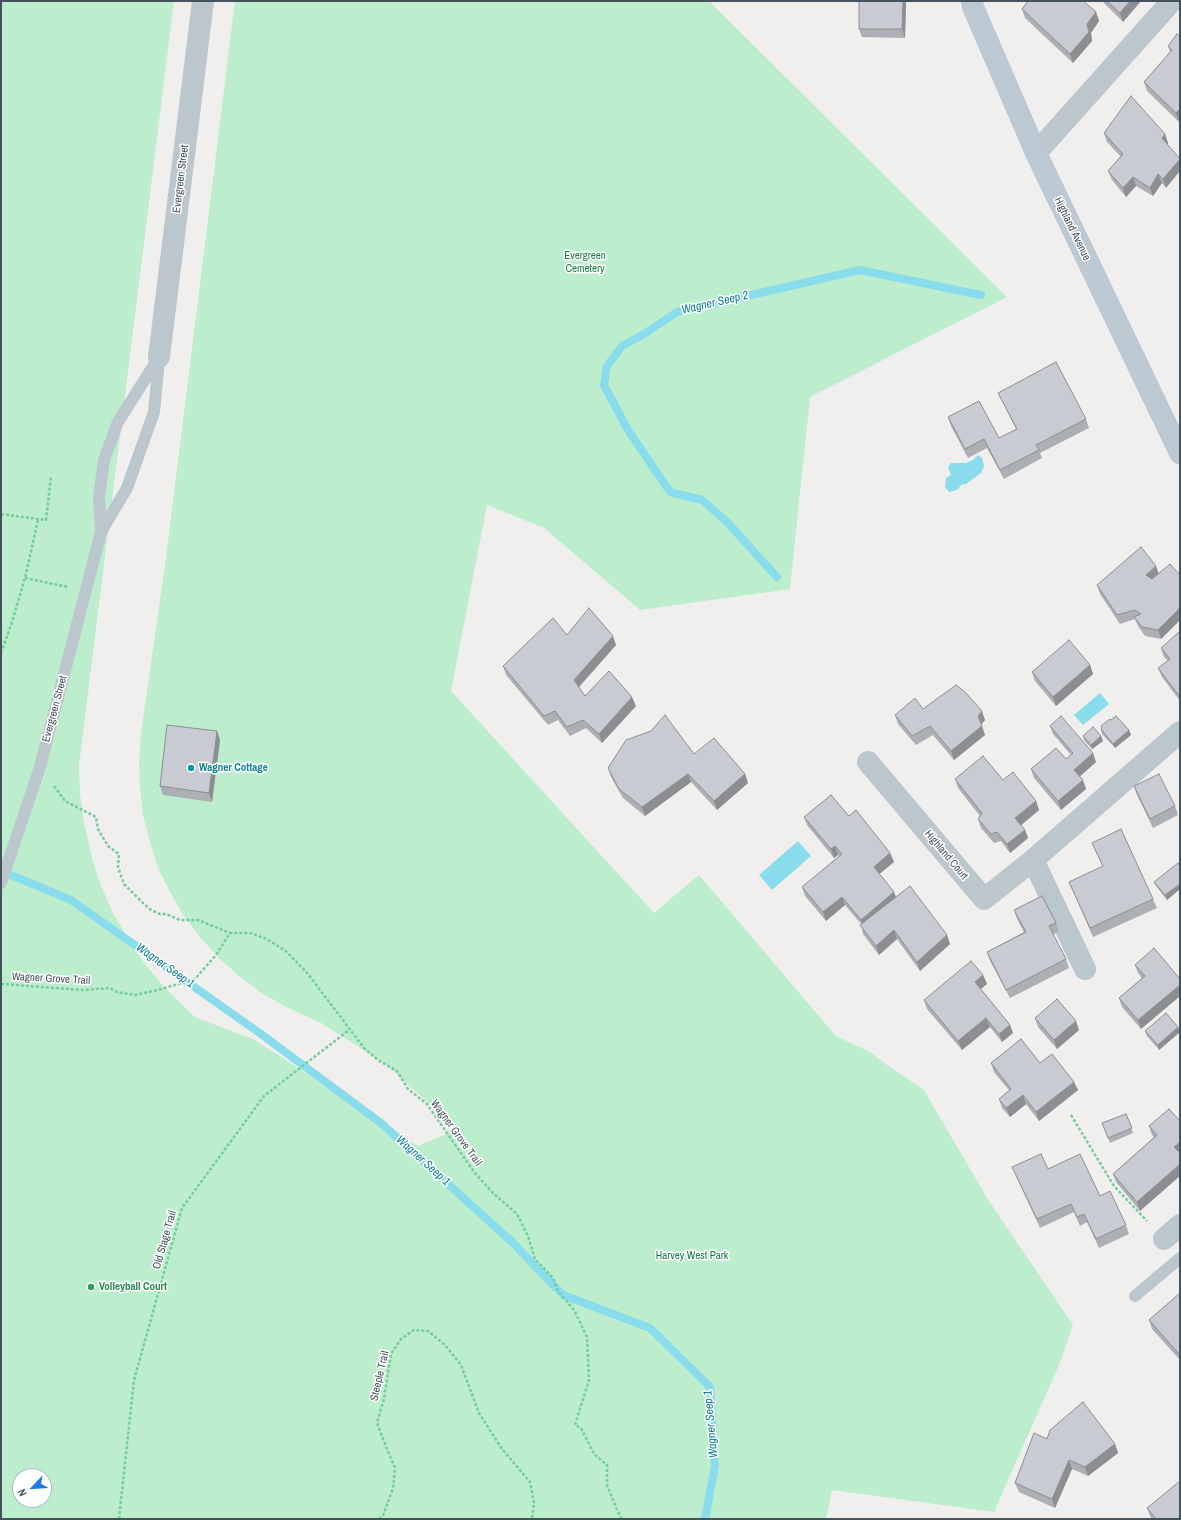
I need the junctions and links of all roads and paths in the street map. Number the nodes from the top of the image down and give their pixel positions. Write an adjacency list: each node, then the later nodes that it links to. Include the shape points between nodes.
1 (203, 1): 5 (street, Evergreen Street)
2 (972, 1): 4 (street, Highland Avenue)
3 (1172, 1): 4 (street)
4 (1036, 153): 6 (street, Highland Avenue)
5 (159, 357): 10 (lane, Evergreen Street, via 154,412 127,488); 10 (lane, Evergreen Street, via 118,422 104,460 99,497)
6 (1180, 453)
7 (51, 476): 9 (path, via 46,520)
8 (1, 514): 9 (path)
9 (38, 520): 11 (path)
10 (100, 532): 12 (lane, Evergreen Street)
11 (25, 578): 12 (path); 13 (path)
12 (86, 590): 16 (lane, Evergreen Street)
13 (1, 654)
14 (1180, 732): 17 (street, Highland Court)
15 (868, 762): 17 (street, Highland Court, via 984,899)
16 (40, 767): 18 (lane, Evergreen Street); 19 (path, via 64,800 96,817 98,829 105,841 119,854 118,867 124,884 144,904 160,914 180,920 198,920)
17 (1034, 860): 20 (street)
18 (1, 883)
19 (230, 933): 21 (path, Wagner Grove Trail, via 216,955 195,979 158,990 135,995 110,988 82,990); 22 (path, Wagner Grove Trail, via 250,933 267,939 287,952 308,974)
20 (1085, 969)
21 (1, 984)
22 (349, 1030): 27 (path, Old Stage Trail, via 264,1096 182,1208 134,1380); 30 (path, Wagner Grove Trail, via 364,1048 397,1072 408,1089 427,1104 474,1172 493,1194 516,1214 528,1236 535,1259 553,1278 558,1291 574,1310 587,1337 589,1361 589,1380 575,1425 581,1428 594,1454 607,1465 608,1485)
23 (1071, 1115): 24 (path, via 1114,1186)
24 (1172, 1232)
25 (1180, 1258): 26 (lane)
26 (1135, 1296)
27 (119, 1519)
28 (380, 1519): 29 (path, Steeple Trail, via 393,1488 395,1468 377,1423 384,1399 391,1354 401,1339 414,1330 428,1331 445,1345 461,1365 479,1413 502,1449 530,1482 534,1503)
29 (532, 1519)
30 (622, 1519)

